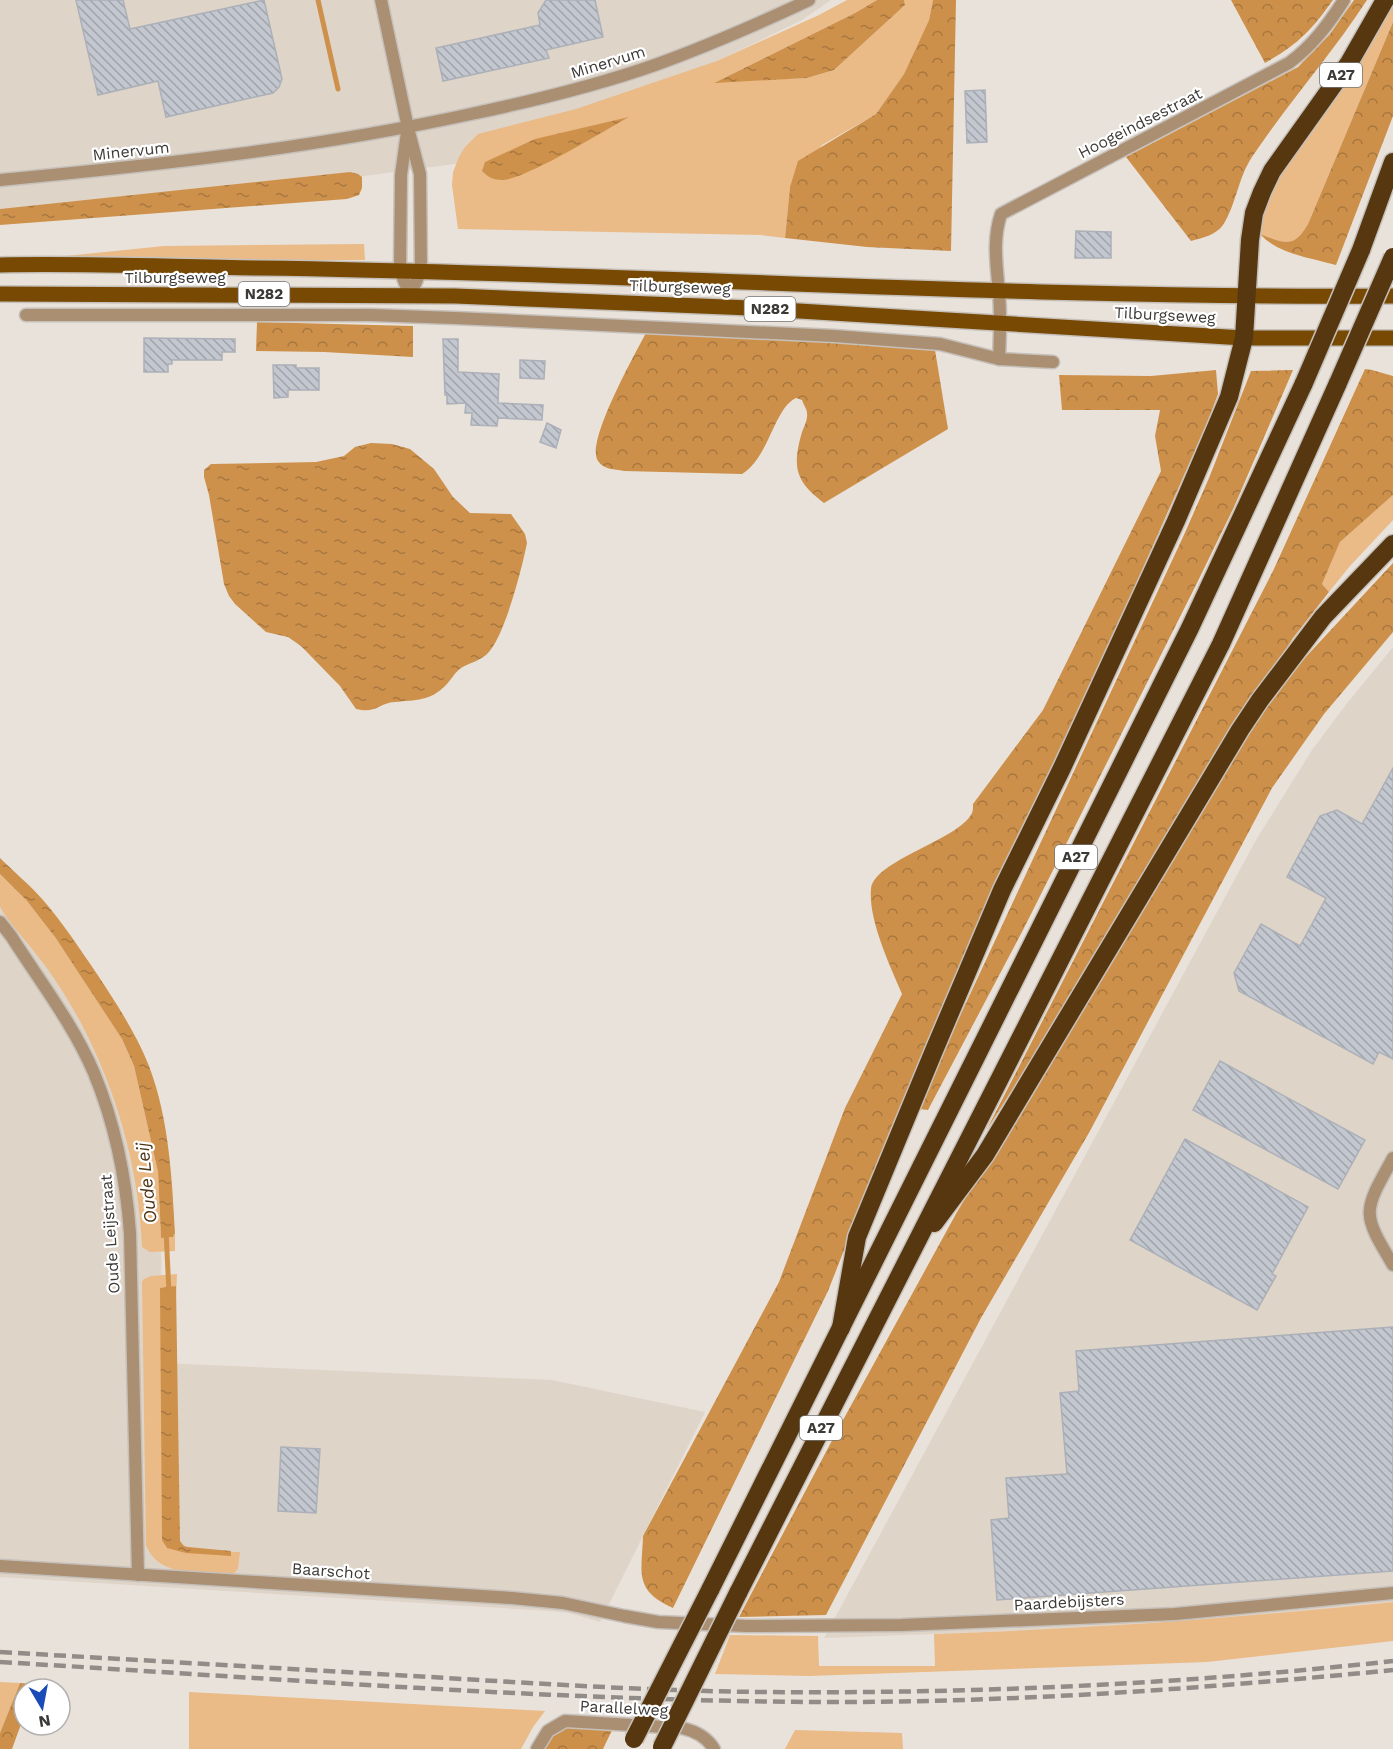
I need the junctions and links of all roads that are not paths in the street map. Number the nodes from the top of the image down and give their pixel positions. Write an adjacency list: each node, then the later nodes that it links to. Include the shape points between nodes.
1 (381, 0): 5 (street)
2 (809, 0): 5 (street, Minervum, via 727,38 653,66 532,101)
3 (1344, 0): 12 (street, Hoogeindsestraat, via 1324,31 1289,63 1001,214 996,230)
4 (1385, 0): 15 (highway, A27, via 1349,63 1272,171 1262,192 1251,231)
5 (408, 128): 7 (street, Minervum, via 155,166); 10 (street, via 400,175); 11 (street, via 420,174)
6 (1393, 162): 28 (highway, A27, bridge, via 1361,250 1304,383 1190,628)
7 (0, 180)
8 (1393, 257): 26 (highway, A27, bridge, via 1221,644)
9 (0, 265): 10 (main road, Tilburgseweg / N282)
10 (400, 270): 11 (main road, Tilburgseweg / N282); 14 (street)
11 (421, 270): 12 (main road, Tilburgseweg / N282); 14 (street)
12 (999, 291): 15 (main road, Tilburgseweg / N282); 18 (street, Hoogeindsestraat)
13 (0, 294): 14 (main road, Tilburgseweg / N282)
14 (410, 296): 18 (main road, Tilburgseweg / N282, via 750,308)
15 (1247, 296): 16 (main road, Tilburgseweg); 19 (highway)
16 (1393, 296)
17 (26, 315): 21 (street, via 454,318 928,343)
18 (1001, 323): 19 (main road, Tilburgseweg / N282); 21 (street, Hoogeindsestraat)
19 (1244, 338): 20 (main road, Tilburgseweg); 28 (highway, A27, via 1229,397 1204,457 1002,890 861,1226)
20 (1393, 338)
21 (999, 359): 22 (street)
22 (1053, 362)
23 (1393, 544): 26 (highway, A27, via 1323,617 1260,699 985,1155)
24 (0, 922): 30 (street, Oude Leijstraat, via 75,1036 94,1073 118,1145 130,1233)
25 (1393, 1158): 27 (street, via 1369,1209 1374,1233)
26 (904, 1263): 34 (highway, A27, bridge)
27 (1393, 1266)
28 (841, 1328): 33 (highway, A27, bridge)
29 (0, 1566): 30 (street, Baarschot)
30 (138, 1575): 32 (street, Baarschot, via 546,1601 658,1622)
31 (1393, 1593): 32 (street, Paardebijsters, via 1175,1614 902,1625)
32 (746, 1626)
33 (631, 1744)
34 (662, 1748)
35 (537, 1749): 36 (street, Parallelweg, via 548,1731 565,1720 682,1728 696,1731)
36 (714, 1749)

